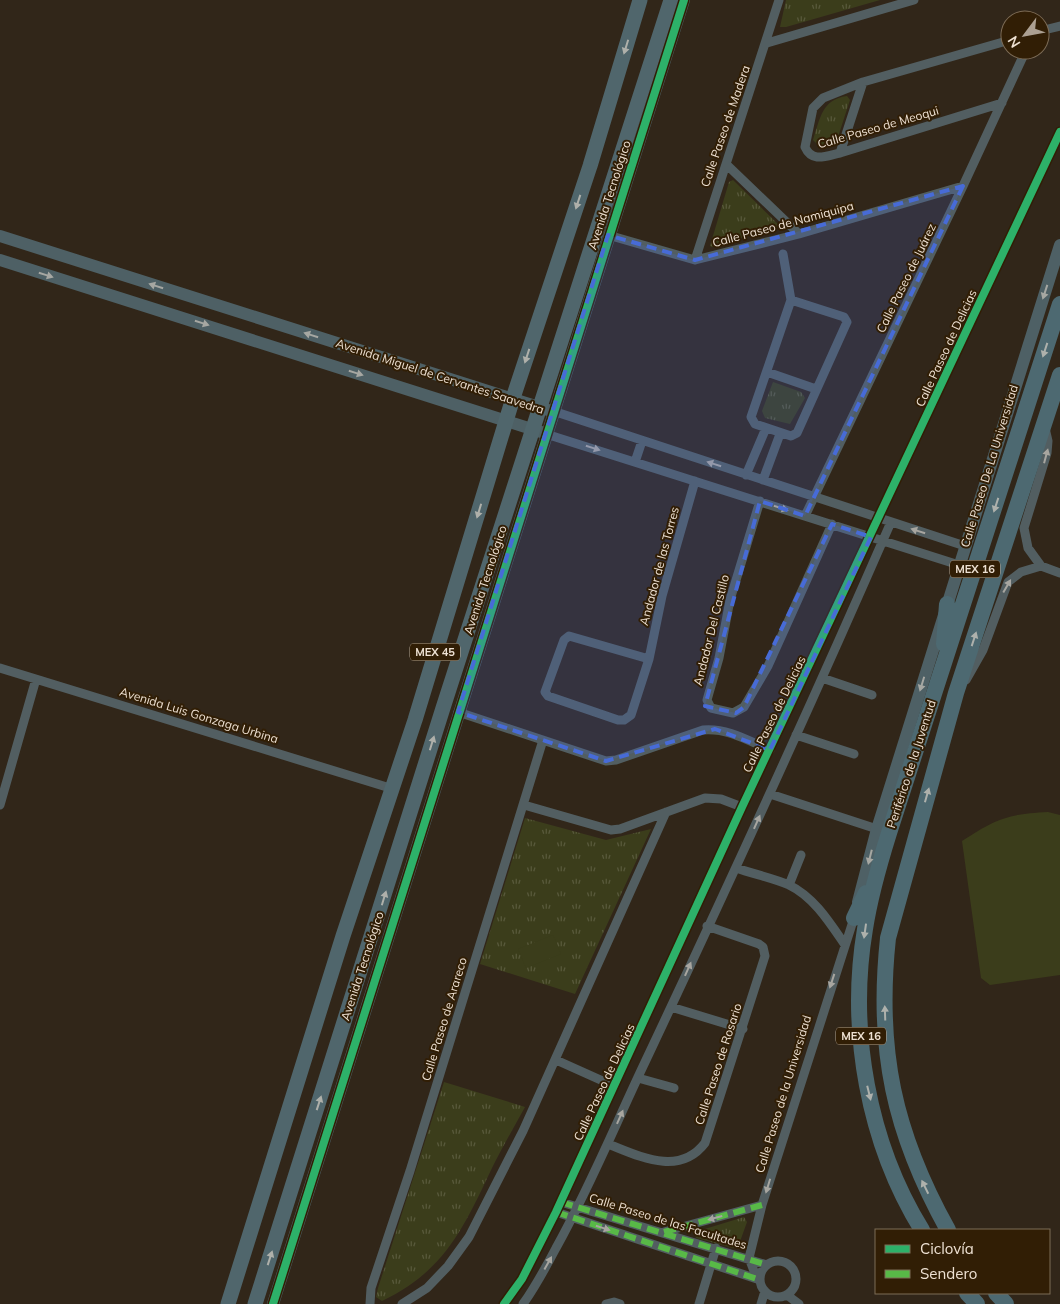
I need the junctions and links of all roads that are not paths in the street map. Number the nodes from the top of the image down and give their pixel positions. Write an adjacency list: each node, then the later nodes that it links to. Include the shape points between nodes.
1 (640, 0): 30 (main road, Avenida Tecnológico / MEX 45, one-way to 30, via 593,157)
2 (671, 0): 32 (main road, Avenida Tecnológico / MEX 45)
3 (684, 0): 16 (street)
4 (779, 0): 6 (street, Calle Paseo de Madera)
5 (914, 0): 6 (street)
6 (767, 43): 13 (street, Calle Paseo de Madera)
7 (1000, 43): 9 (street, Calle Paseo de Meoqui)
8 (1021, 60): 10 (street, Calle Paseo de Juárez)
9 (863, 82): 12 (street); 12 (street, Calle Paseo de Meoqui, via 823,98 812,108 804,143 807,151 818,158)
10 (1002, 103): 12 (street, Calle Paseo de Meoqui); 14 (street, Calle Paseo de Juárez)
11 (1060, 132): 46 (street, Calle Paseo de Delicias)
12 (840, 153)
13 (726, 164): 15 (street); 21 (street, Calle Paseo de Madera)
14 (963, 186): 15 (street, Calle Paseo de Namiquipa); 43 (street, Calle Paseo de Juárez)
15 (799, 234): 21 (street, Calle Paseo de Namiquipa)
16 (608, 235): 21 (street); 32 (street)
17 (0, 236): 22 (street, Avenida Miguel de Cervantes Saavedra, one-way to 17)
18 (1060, 245): 51 (street, Calle Paseo De La Universidad, one-way to 51)
19 (783, 254): 23 (street)
20 (0, 260): 25 (street, Avenida Miguel de Cervantes Saavedra, one-way to 25)
21 (695, 260)
22 (186, 295): 25 (street); 28 (street, Avenida Miguel de Cervantes Saavedra, one-way to 22)
23 (791, 300): 26 (street); 29 (street, via 844,317 847,322)
24 (1060, 304): 58 (highway, Periférico de la Juventud / MEX 16, one-way to 58)
25 (180, 317): 31 (street, Avenida Miguel de Cervantes Saavedra, one-way to 31)
26 (767, 372): 29 (street); 35 (street, via 752,417 755,424)
27 (1060, 375): 34 (highway, Periférico de la Juventud / MEX 16)
28 (472, 385): 30 (street, Avenida Miguel de Cervantes Saavedra); 31 (street)
29 (816, 389): 37 (street, via 797,433 791,436)
30 (513, 398): 32 (street, Avenida Miguel de Cervantes Saavedra); 33 (main road, Avenida Tecnológico / MEX 45)
31 (466, 407): 33 (street, Avenida Miguel de Cervantes Saavedra)
32 (547, 410): 36 (main road, Avenida Tecnológico / MEX 45); 38 (street, Avenida Miguel de Cervantes Saavedra)
33 (507, 421): 36 (street, Avenida Miguel de Cervantes Saavedra); 68 (main road, Avenida Tecnológico / MEX 45, one-way to 68, via 415,720)
34 (1044, 424): 53 (street, one-way to 34, via 1028,548 1024,528 1048,453); 61 (highway, Periférico de la Juventud / MEX 16, one-way to 34)
35 (766, 428): 37 (street); 40 (street)
36 (540, 431): 39 (street, Avenida Miguel de Cervantes Saavedra, one-way to 39); 63 (street); 82 (main road, Avenida Tecnológico / MEX 45, one-way to 36)
37 (780, 434): 41 (street)
38 (642, 440): 39 (street); 40 (street, Avenida Miguel de Cervantes Saavedra, one-way to 38)
39 (635, 462): 42 (street, Avenida Miguel de Cervantes Saavedra)
40 (746, 475): 41 (street, Avenida Miguel de Cervantes Saavedra)
41 (764, 480): 43 (street, Avenida Miguel de Cervantes Saavedra)
42 (695, 481): 44 (street, Avenida Miguel de Cervantes Saavedra); 56 (street, Andador de las Torres, via 662,596)
43 (815, 497): 45 (street, Calle Paseo de Juárez); 46 (street, Avenida Miguel de Cervantes Saavedra)
44 (760, 501): 45 (street, Avenida Miguel de Cervantes Saavedra, one-way to 45); 48 (street, Andador Del Castillo, via 730,600 707,700 711,708 733,713 744,707 768,666)
45 (805, 516): 48 (street, Avenida Miguel de Cervantes Saavedra)
46 (879, 518): 47 (street, Avenida Miguel de Cervantes Saavedra); 49 (street, Calle Paseo de Delicias)
47 (891, 522): 50 (street); 51 (street, Avenida Miguel de Cervantes Saavedra, one-way to 47)
48 (832, 524): 49 (street, Avenida Miguel de Cervantes Saavedra)
49 (871, 537): 50 (street, Avenida Miguel de Cervantes Saavedra); 66 (street, Calle Paseo de Delicias)
50 (883, 541): 52 (street, Avenida Miguel de Cervantes Saavedra); 59 (street)
51 (965, 546): 52 (street, Calle Paseo De La Universidad)
52 (959, 565): 55 (street, Calle Paseo De La Universidad)
53 (1041, 566): 54 (street); 61 (street, one-way to 53, via 980,659 1008,582 1020,572)
54 (1060, 572)
55 (947, 604): 58 (highway); 74 (street, Calle Paseo De La Universidad, one-way to 74)
56 (649, 659): 56 (street, Andador de las Torres, via 634,711 624,720 548,696 546,692 564,640 569,636)
57 (0, 668): 60 (street, Avenida Luis Gonzaga Urbina)
58 (943, 670): 76 (highway, Periférico de la Juventud / MEX 16)
59 (822, 678): 62 (street); 64 (street)
60 (36, 679): 68 (street, Avenida Luis Gonzaga Urbina); 71 (street)
61 (956, 693): 97 (highway, Periférico de la Juventud / MEX 16, one-way to 61, via 918,1172 904,1134 886,1053 884,1004 885,966 893,914)
62 (872, 695)
63 (458, 712): 65 (street); 110 (street)
64 (796, 735): 67 (street); 69 (street)
65 (543, 740): 66 (street, via 606,760 616,760 702,730 715,729 728,731); 70 (street, Calle Paseo de Arareco)
66 (770, 750): 72 (street, Calle Paseo de Delicias)
67 (854, 754)
68 (390, 788): 81 (main road, Avenida Tecnológico / MEX 45)
69 (770, 794): 74 (street); 77 (street, one-way to 69)
70 (524, 804): 73 (street, via 610,830); 111 (street, Calle Paseo de Arareco, via 371,1288)
71 (0, 805)
72 (742, 807): 73 (street, via 721,799 705,798); 88 (street, Calle Paseo de Delicias)
73 (666, 812): 86 (street)
74 (877, 829): 79 (street, Calle Paseo De La Universidad, one-way to 79)
75 (801, 855): 78 (street)
76 (879, 866): 79 (highway); 96 (highway, Periférico de la Juventud / MEX 16, one-way to 96, via 865,931 860,986 867,1086 880,1135 897,1180)
77 (736, 868): 78 (street); 80 (street)
78 (789, 885): 83 (street, via 817,907)
79 (854, 918): 83 (street, Calle Paseo de la Universidad)
80 (707, 926): 84 (street, one-way to 80); 85 (street, Calle Paseo de Rosario, via 754,942 765,951)
81 (343, 936): 82 (main road); 108 (main road, Avenida Tecnológico / MEX 45)
82 (369, 944): 109 (main road, Avenida Tecnológico / MEX 45, one-way to 82)
83 (845, 945): 92 (street, Calle Paseo de la Universidad, one-way to 92)
84 (671, 1007): 85 (street); 87 (street)
85 (743, 1029): 90 (street, Calle Paseo de Rosario, via 705,1143 698,1152 669,1163 654,1162)
86 (556, 1060): 88 (street); 112 (street, via 469,1237 427,1288)
87 (638, 1078): 89 (street); 90 (street, one-way to 87)
88 (614, 1086): 91 (street, Calle Paseo de Delicias)
89 (674, 1088)
90 (608, 1144): 93 (street)
91 (561, 1202): 93 (street, Calle Paseo de las Facultades); 94 (street, Calle Paseo de Delicias)
92 (762, 1205): 98 (street, one-way to 98); 100 (street, Calle Paseo de la Universidad)
93 (578, 1207): 95 (street); 98 (street, Calle Paseo de las Facultades)
94 (556, 1212): 95 (street, Calle Paseo de las Facultades); 113 (street, Calle Paseo de Delicias, via 522,1278)
95 (573, 1218): 101 (street, Calle Paseo de las Facultades, one-way to 101); 114 (street, one-way to 95)
96 (922, 1229)
97 (947, 1229)
98 (664, 1232): 99 (street, Calle Paseo de las Facultades)
99 (716, 1248): 100 (street, Calle Paseo de las Facultades); 101 (street)
100 (748, 1258): 102 (street, Calle Paseo de las Facultades); 103 (street)
101 (712, 1263): 103 (street, Calle Paseo de las Facultades); 117 (street)
102 (767, 1265): 103 (street); 107 (street, via 778,1261 789,1265 796,1275 795,1286)
103 (759, 1280): 104 (street)
104 (765, 1291): 107 (street); 118 (street)
105 (968, 1294): 120 (highway)
106 (997, 1294): 121 (highway)
107 (783, 1298): 119 (street)
108 (228, 1304)
109 (255, 1304)
110 (273, 1304)
111 (370, 1304)
112 (402, 1304)
113 (504, 1304)
114 (523, 1304)
115 (606, 1304): 116 (street)
116 (620, 1304)
117 (699, 1304)
118 (761, 1304)
119 (799, 1304)
120 (977, 1304)
121 (1006, 1304)

